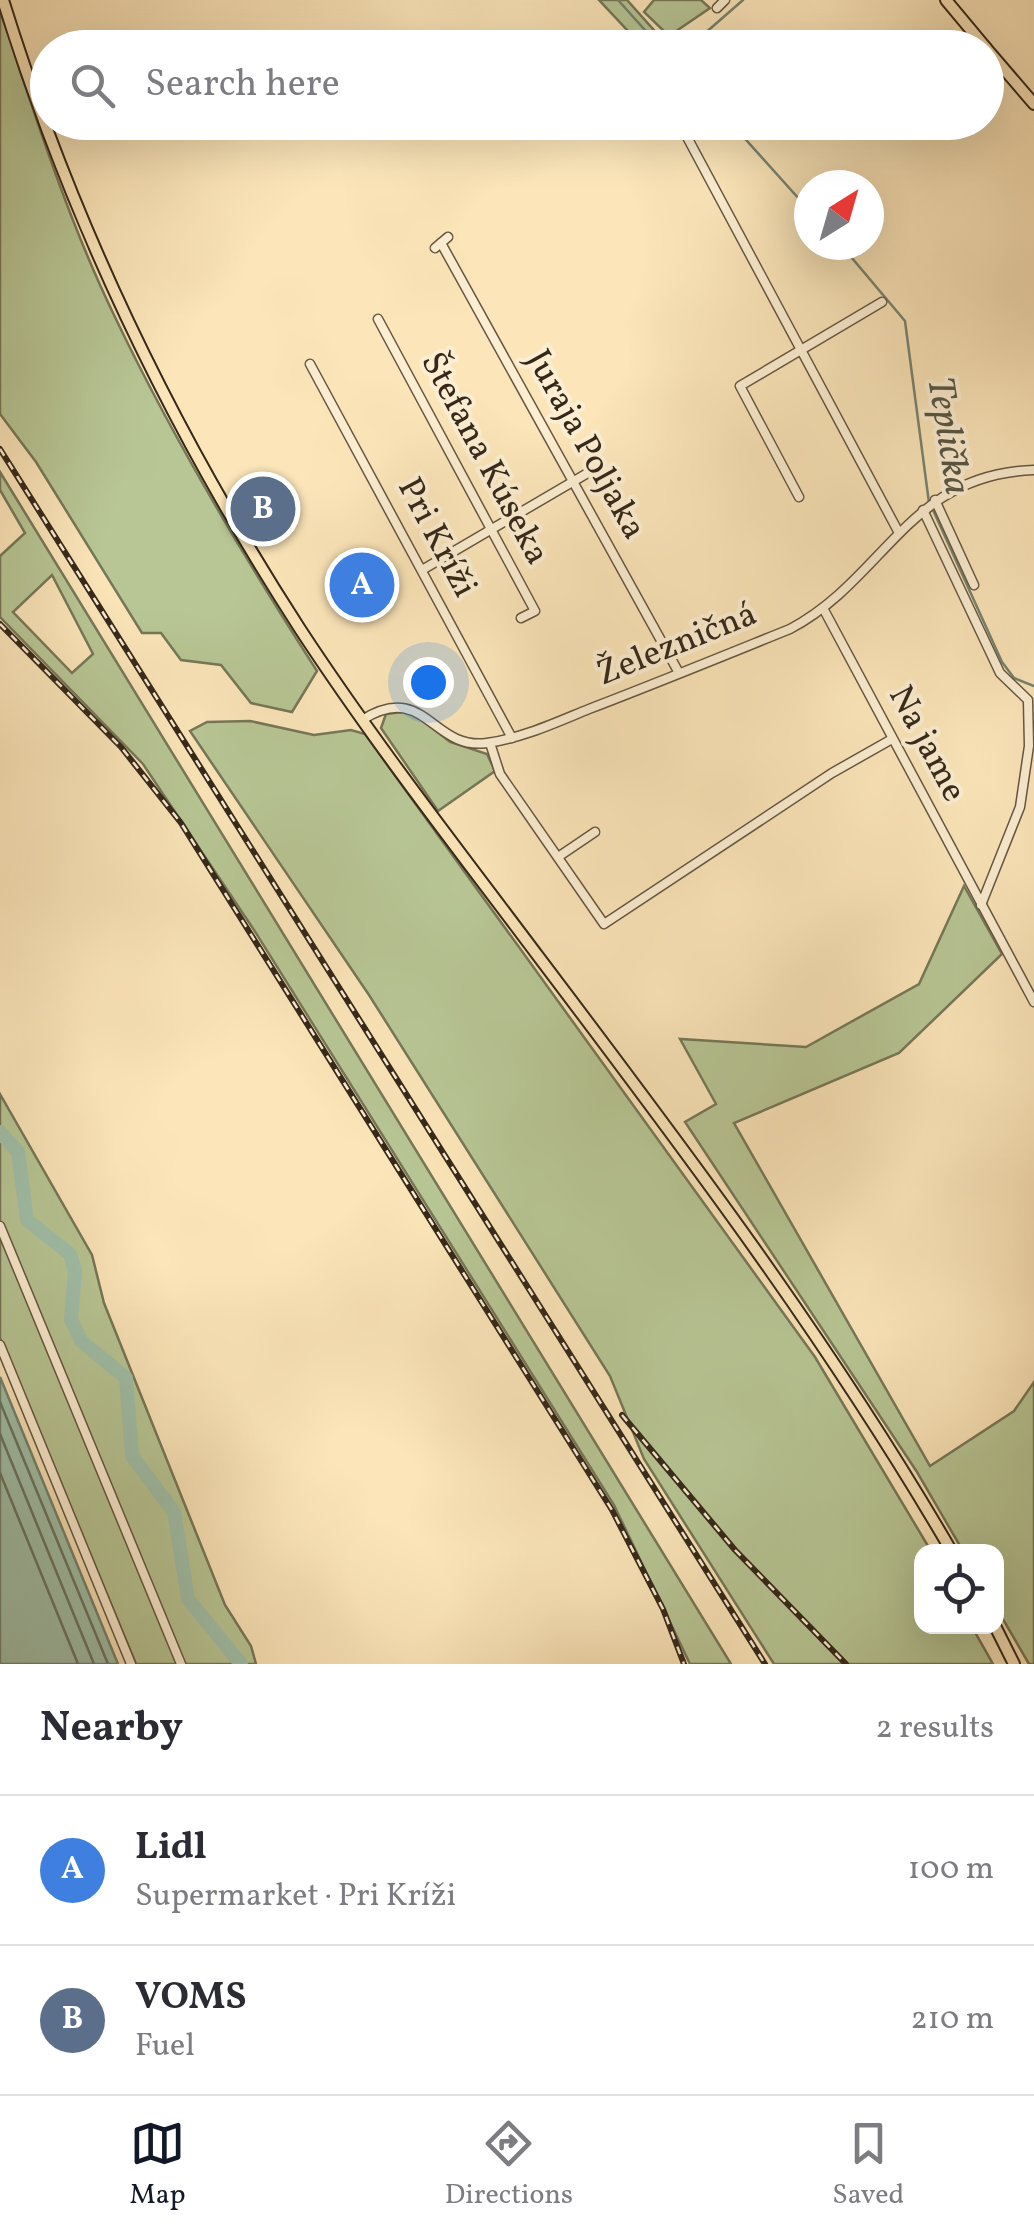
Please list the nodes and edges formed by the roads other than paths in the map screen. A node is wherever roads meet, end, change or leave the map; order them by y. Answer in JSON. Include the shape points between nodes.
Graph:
{"nodes":[{"id":1,"x":3,"y":0,"type":"edge"},
{"id":2,"x":726,"y":0,"type":"edge"},
{"id":3,"x":946,"y":0,"type":"edge"},
{"id":4,"x":717,"y":8,"type":"dead end"},
{"id":5,"x":971,"y":30,"type":"edge"},
{"id":6,"x":1004,"y":69,"type":"edge"},
{"id":7,"x":30,"y":75,"type":"edge"},
{"id":8,"x":1034,"y":104,"type":"edge"},
{"id":9,"x":54,"y":140,"type":"edge"},
{"id":10,"x":689,"y":140,"type":"edge"},
{"id":11,"x":441,"y":243,"type":"dead end"},
{"id":12,"x":882,"y":302,"type":"dead end"},
{"id":13,"x":378,"y":318,"type":"dead end"},
{"id":14,"x":800,"y":350,"type":"junction"},
{"id":15,"x":310,"y":364,"type":"dead end"},
{"id":16,"x":1033,"y":468,"type":"edge"},
{"id":17,"x":586,"y":474,"type":"dead end"},
{"id":18,"x":574,"y":481,"type":"junction"},
{"id":19,"x":799,"y":498,"type":"dead end"},
{"id":20,"x":929,"y":505,"type":"junction"},
{"id":21,"x":492,"y":530,"type":"junction"},
{"id":22,"x":899,"y":533,"type":"junction"},
{"id":23,"x":422,"y":570,"type":"junction"},
{"id":24,"x":974,"y":585,"type":"dead end"},
{"id":25,"x":823,"y":608,"type":"junction"},
{"id":26,"x":521,"y":618,"type":"dead end"},
{"id":27,"x":680,"y":673,"type":"junction"},
{"id":28,"x":362,"y":720,"type":"junction"},
{"id":29,"x":512,"y":738,"type":"junction"},
{"id":30,"x":892,"y":739,"type":"junction"},
{"id":31,"x":490,"y":743,"type":"junction"},
{"id":32,"x":595,"y":832,"type":"dead end"},
{"id":33,"x":558,"y":857,"type":"junction"},
{"id":34,"x":981,"y":905,"type":"junction"},
{"id":35,"x":1034,"y":1002,"type":"edge"},
{"id":36,"x":0,"y":1226,"type":"edge"},
{"id":37,"x":0,"y":1345,"type":"edge"},
{"id":38,"x":947,"y":1544,"type":"edge"},
{"id":39,"x":998,"y":1634,"type":"edge"},
{"id":40,"x":1012,"y":1661,"type":"edge"},
{"id":41,"x":131,"y":1664,"type":"edge"},
{"id":42,"x":182,"y":1664,"type":"edge"}],
"edges":[{"from":1,"to":7,"type":"main road"},
{"from":2,"to":4,"type":"street"},
{"from":3,"to":5,"type":"main road"},
{"from":6,"to":8,"type":"main road"},
{"from":9,"to":28,"type":"main road","via":[[152,374],[259,564]]},
{"from":10,"to":14,"type":"street"},
{"from":11,"to":18,"type":"street","name":"Juraja Poljaka"},
{"from":12,"to":14,"type":"street"},
{"from":13,"to":21,"type":"street","name":"Štefana Kúseka"},
{"from":14,"to":19,"type":"street","via":[[740,386]]},
{"from":14,"to":22,"type":"street"},
{"from":15,"to":23,"type":"street","name":"Pri Kríži"},
{"from":16,"to":20,"type":"street","name":"Železničná","via":[[966,482]]},
{"from":17,"to":18,"type":"street"},
{"from":18,"to":21,"type":"street"},
{"from":18,"to":27,"type":"street","name":"Juraja Poljaka"},
{"from":20,"to":22,"type":"street","name":"Železničná"},
{"from":20,"to":24,"type":"street"},
{"from":20,"to":34,"type":"street","name":"Na jame","via":[[1000,674],[1028,700],[1020,807]]},
{"from":21,"to":23,"type":"street"},
{"from":21,"to":26,"type":"street","name":"Štefana Kúseka","via":[[534,611]]},
{"from":22,"to":25,"type":"street","name":"Železničná"},
{"from":23,"to":29,"type":"street","name":"Pri Kríži"},
{"from":25,"to":27,"type":"street","name":"Železničná","via":[[790,629]]},
{"from":25,"to":30,"type":"street","name":"Na jame"},
{"from":27,"to":29,"type":"street","name":"Železničná"},
{"from":28,"to":31,"type":"street","name":"Železničná","via":[[405,707],[454,737]]},
{"from":28,"to":38,"type":"main road","via":[[760,1255]]},
{"from":29,"to":31,"type":"street","name":"Železničná"},
{"from":30,"to":33,"type":"street","via":[[604,924]]},
{"from":30,"to":34,"type":"street","name":"Na jame"},
{"from":31,"to":33,"type":"street","via":[[500,774]]},
{"from":32,"to":33,"type":"street"},
{"from":34,"to":35,"type":"street","name":"Na jame"},
{"from":36,"to":42,"type":"street"},
{"from":37,"to":41,"type":"street"},
{"from":39,"to":40,"type":"main road"}]}
